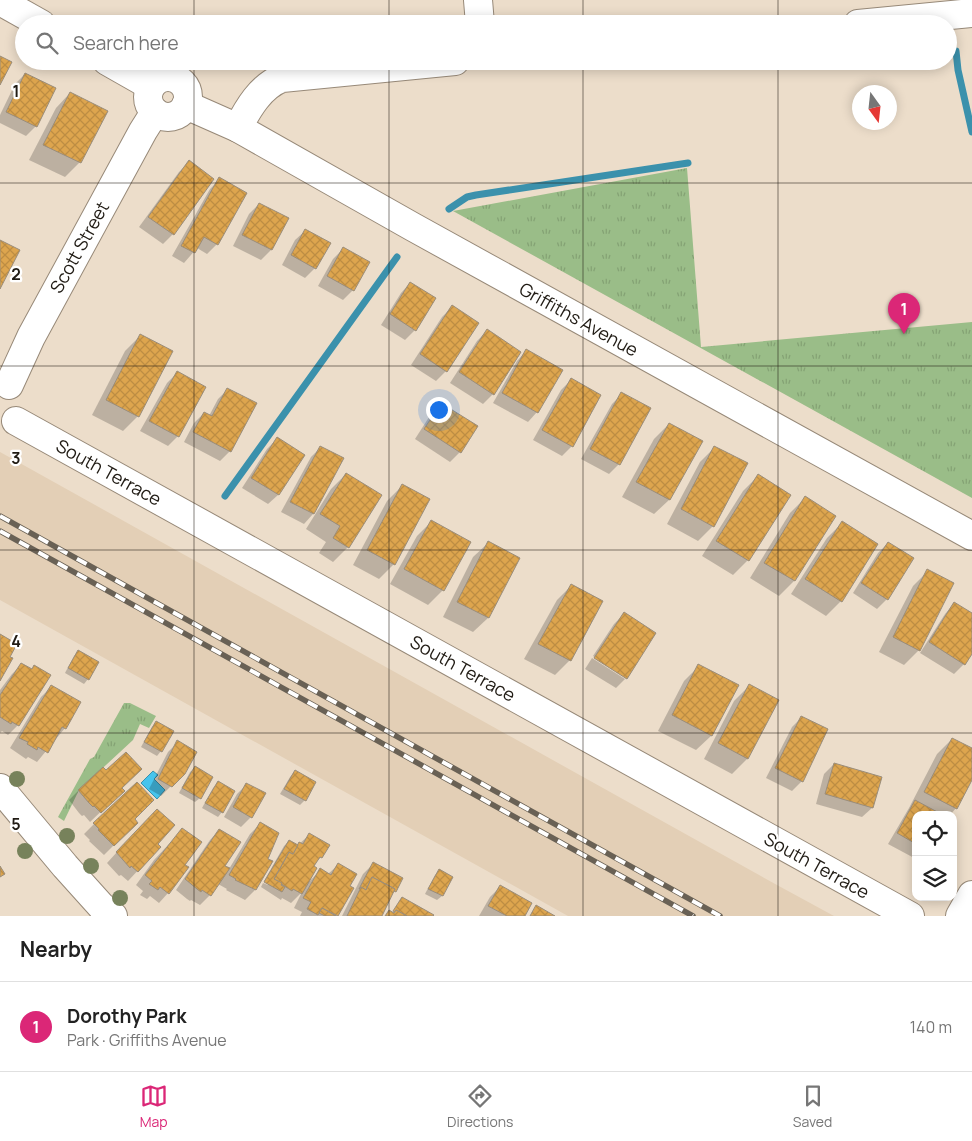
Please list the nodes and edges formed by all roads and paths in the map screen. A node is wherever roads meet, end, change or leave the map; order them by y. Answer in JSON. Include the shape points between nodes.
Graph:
{"nodes":[{"id":1,"x":478,"y":0,"type":"edge"},
{"id":2,"x":0,"y":1,"type":"edge"},
{"id":3,"x":894,"y":10,"type":"edge"},
{"id":4,"x":972,"y":13,"type":"edge"},
{"id":5,"x":25,"y":15,"type":"edge"},
{"id":6,"x":479,"y":15,"type":"edge"},
{"id":7,"x":881,"y":15,"type":"edge"},
{"id":8,"x":118,"y":70,"type":"edge"},
{"id":9,"x":363,"y":70,"type":"edge"},
{"id":10,"x":153,"y":99,"type":"junction"},
{"id":11,"x":238,"y":128,"type":"junction"},
{"id":12,"x":4,"y":384,"type":"edge"},
{"id":13,"x":8,"y":426,"type":"edge"},
{"id":14,"x":972,"y":536,"type":"edge"},
{"id":15,"x":0,"y":788,"type":"edge"},
{"id":16,"x":972,"y":895,"type":"edge"},
{"id":17,"x":113,"y":916,"type":"edge"},
{"id":18,"x":910,"y":916,"type":"edge"},
{"id":19,"x":960,"y":916,"type":"edge"}],
"edges":[{"from":1,"to":6,"type":"street"},
{"from":2,"to":5,"type":"street"},
{"from":3,"to":4,"type":"street"},
{"from":3,"to":7,"type":"street"},
{"from":8,"to":10,"type":"street"},
{"from":9,"to":11,"type":"street","via":[[282,78],[267,86],[246,112]]},
{"from":10,"to":11,"type":"street","name":"Griffiths Avenue","via":[[165,116],[175,115],[186,105]]},
{"from":10,"to":12,"type":"street","name":"Scott Street","via":[[143,131]]},
{"from":11,"to":14,"type":"street","name":"Griffiths Avenue"},
{"from":12,"to":13,"type":"street","via":[[15,391],[21,406],[20,414]]},
{"from":13,"to":18,"type":"street","name":"South Terrace"},
{"from":15,"to":17,"type":"street","via":[[65,866]]},
{"from":16,"to":19,"type":"street"}]}
